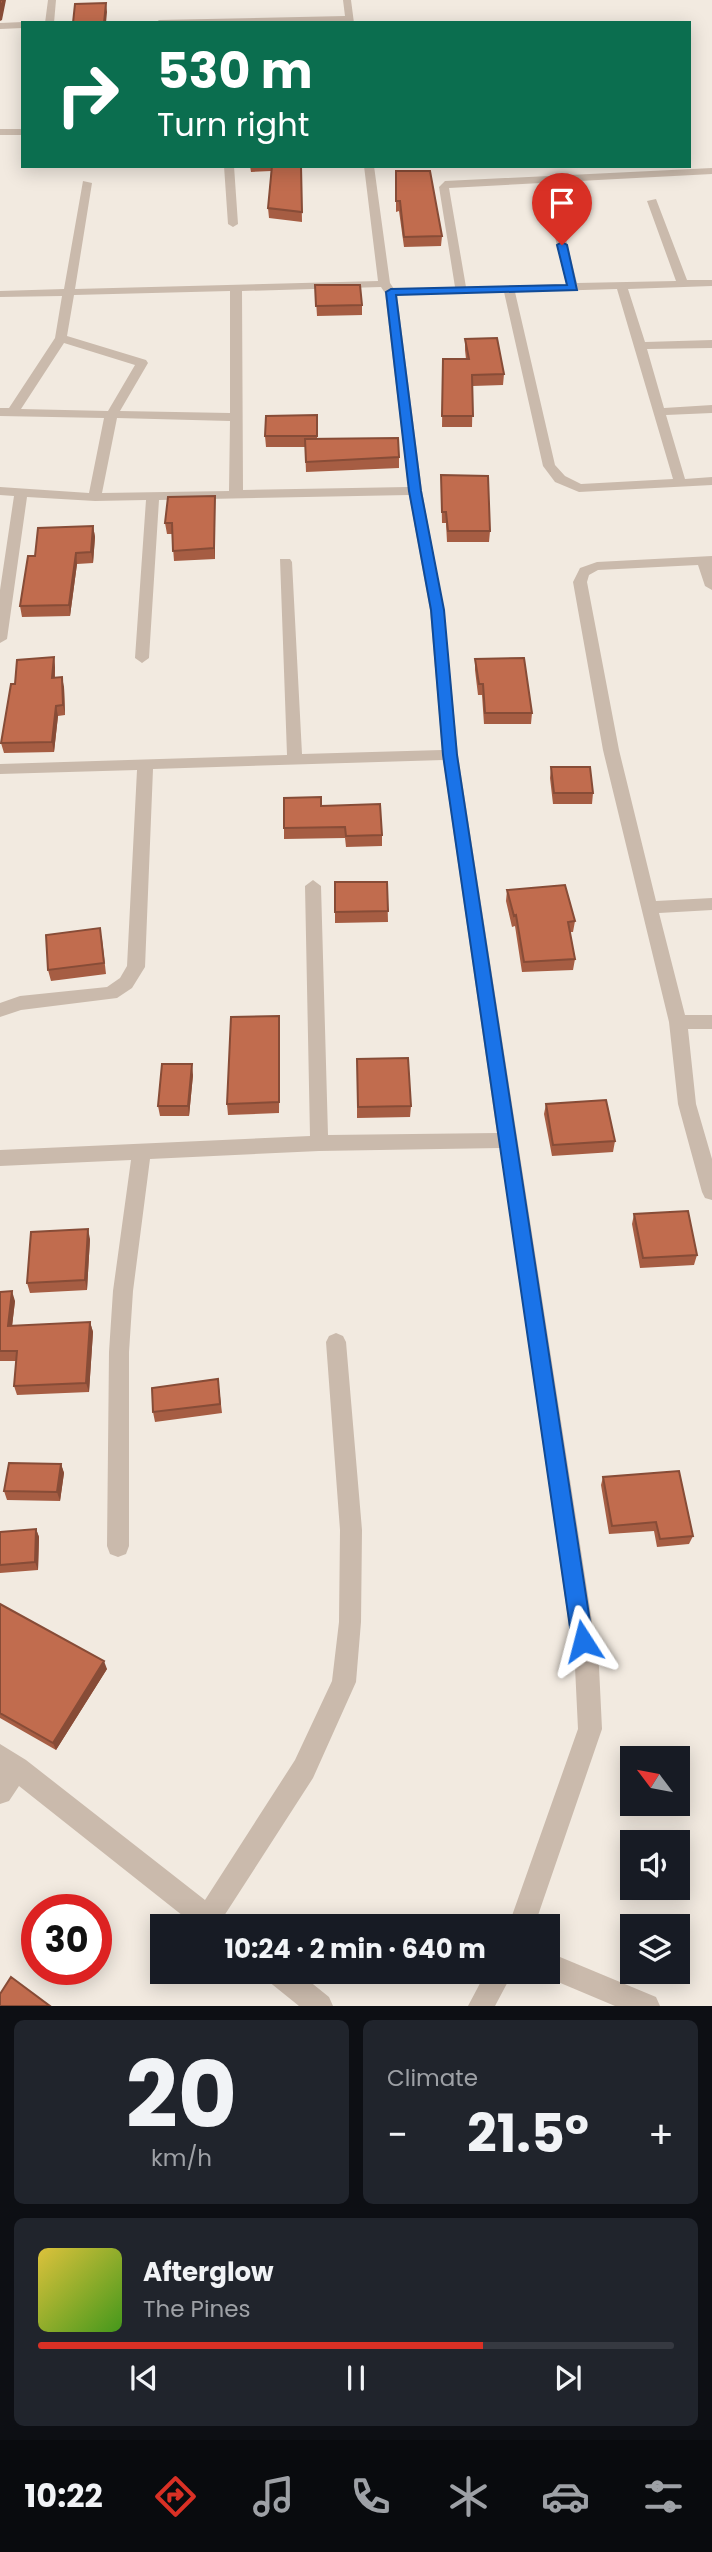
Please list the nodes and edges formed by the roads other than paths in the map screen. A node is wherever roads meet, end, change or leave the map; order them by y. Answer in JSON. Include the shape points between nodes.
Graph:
{"nodes":[{"id":1,"x":52,"y":0,"type":"edge"},
{"id":2,"x":347,"y":0,"type":"edge"},
{"id":3,"x":49,"y":21,"type":"edge"},
{"id":4,"x":350,"y":21,"type":"edge"},
{"id":5,"x":21,"y":25,"type":"edge"},
{"id":6,"x":0,"y":26,"type":"edge"},
{"id":7,"x":0,"y":132,"type":"edge"},
{"id":8,"x":21,"y":132,"type":"edge"},
{"id":9,"x":229,"y":168,"type":"edge"},
{"id":10,"x":369,"y":168,"type":"edge"},
{"id":11,"x":712,"y":171,"type":"edge"},
{"id":12,"x":87,"y":183,"type":"dead end"},
{"id":13,"x":652,"y":201,"type":"dead end"},
{"id":14,"x":552,"y":203,"type":"dead end"},
{"id":15,"x":233,"y":224,"type":"dead end"},
{"id":16,"x":712,"y":283,"type":"edge"},
{"id":17,"x":683,"y":284,"type":"junction"},
{"id":18,"x":622,"y":286,"type":"junction"},
{"id":19,"x":236,"y":288,"type":"junction"},
{"id":20,"x":387,"y":288,"type":"junction"},
{"id":21,"x":573,"y":288,"type":"junction"},
{"id":22,"x":509,"y":290,"type":"junction"},
{"id":23,"x":461,"y":291,"type":"junction"},
{"id":24,"x":69,"y":292,"type":"junction"},
{"id":25,"x":0,"y":294,"type":"edge"},
{"id":26,"x":61,"y":338,"type":"junction"},
{"id":27,"x":712,"y":344,"type":"edge"},
{"id":28,"x":640,"y":346,"type":"junction"},
{"id":29,"x":712,"y":409,"type":"edge"},
{"id":30,"x":7,"y":412,"type":"edge"},
{"id":31,"x":660,"y":412,"type":"junction"},
{"id":32,"x":111,"y":416,"type":"junction"},
{"id":33,"x":235,"y":417,"type":"junction"},
{"id":34,"x":712,"y":481,"type":"edge"},
{"id":35,"x":680,"y":482,"type":"junction"},
{"id":36,"x":0,"y":491,"type":"edge"},
{"id":37,"x":415,"y":491,"type":"junction"},
{"id":38,"x":21,"y":492,"type":"junction"},
{"id":39,"x":236,"y":495,"type":"junction"},
{"id":40,"x":153,"y":496,"type":"junction"},
{"id":41,"x":95,"y":497,"type":"junction"},
{"id":42,"x":708,"y":560,"type":"edge"},
{"id":43,"x":285,"y":562,"type":"dead end"},
{"id":44,"x":712,"y":586,"type":"edge"},
{"id":45,"x":0,"y":639,"type":"edge"},
{"id":46,"x":142,"y":658,"type":"dead end"},
{"id":47,"x":450,"y":755,"type":"junction"},
{"id":48,"x":295,"y":760,"type":"junction"},
{"id":49,"x":145,"y":765,"type":"junction"},
{"id":50,"x":0,"y":769,"type":"edge"},
{"id":51,"x":313,"y":886,"type":"dead end"},
{"id":52,"x":712,"y":904,"type":"edge"},
{"id":53,"x":649,"y":907,"type":"junction"},
{"id":54,"x":0,"y":1010,"type":"edge"},
{"id":55,"x":678,"y":1022,"type":"junction"},
{"id":56,"x":712,"y":1022,"type":"edge"},
{"id":57,"x":508,"y":1140,"type":"junction"},
{"id":58,"x":319,"y":1143,"type":"junction"},
{"id":59,"x":141,"y":1152,"type":"junction"},
{"id":60,"x":0,"y":1158,"type":"edge"},
{"id":61,"x":712,"y":1188,"type":"edge"},
{"id":62,"x":336,"y":1342,"type":"dead end"},
{"id":63,"x":118,"y":1546,"type":"dead end"},
{"id":64,"x":8,"y":1762,"type":"edge"},
{"id":65,"x":0,"y":1792,"type":"edge"},
{"id":66,"x":202,"y":1914,"type":"edge"},
{"id":67,"x":218,"y":1914,"type":"edge"},
{"id":68,"x":526,"y":1914,"type":"edge"},
{"id":69,"x":560,"y":1970,"type":"edge"},
{"id":70,"x":292,"y":1984,"type":"edge"},
{"id":71,"x":493,"y":1984,"type":"edge"},
{"id":72,"x":320,"y":2006,"type":"edge"},
{"id":73,"x":481,"y":2006,"type":"edge"},
{"id":74,"x":647,"y":2006,"type":"edge"}],
"edges":[{"from":1,"to":3,"type":"street"},
{"from":2,"to":4,"type":"street"},
{"from":5,"to":6,"type":"street"},
{"from":7,"to":8,"type":"street"},
{"from":9,"to":15,"type":"street"},
{"from":10,"to":20,"type":"street"},
{"from":11,"to":23,"type":"street","via":[[449,183],[444,187]]},
{"from":12,"to":24,"type":"street"},
{"from":13,"to":17,"type":"street"},
{"from":14,"to":21,"type":"street"},
{"from":16,"to":17,"type":"street"},
{"from":17,"to":18,"type":"street"},
{"from":18,"to":21,"type":"street"},
{"from":18,"to":28,"type":"street"},
{"from":19,"to":20,"type":"street"},
{"from":19,"to":24,"type":"street"},
{"from":19,"to":33,"type":"street"},
{"from":20,"to":23,"type":"street"},
{"from":20,"to":37,"type":"street"},
{"from":21,"to":22,"type":"street"},
{"from":22,"to":23,"type":"street"},
{"from":22,"to":35,"type":"street","via":[[549,466],[560,480],[579,488]]},
{"from":24,"to":25,"type":"street"},
{"from":24,"to":26,"type":"street"},
{"from":26,"to":30,"type":"street"},
{"from":26,"to":32,"type":"street","via":[[142,363]]},
{"from":27,"to":28,"type":"street"},
{"from":28,"to":31,"type":"street"},
{"from":29,"to":31,"type":"street"},
{"from":30,"to":32,"type":"street"},
{"from":31,"to":35,"type":"street"},
{"from":32,"to":33,"type":"street"},
{"from":32,"to":41,"type":"street"},
{"from":33,"to":39,"type":"street"},
{"from":34,"to":35,"type":"street"},
{"from":36,"to":38,"type":"street"},
{"from":37,"to":39,"type":"street"},
{"from":37,"to":47,"type":"street","via":[[437,610]]},
{"from":38,"to":41,"type":"street"},
{"from":38,"to":45,"type":"street"},
{"from":39,"to":40,"type":"street"},
{"from":40,"to":41,"type":"street"},
{"from":40,"to":46,"type":"street"},
{"from":42,"to":44,"type":"street"},
{"from":42,"to":53,"type":"street","via":[[597,566],[581,574],[592,657]]},
{"from":43,"to":48,"type":"street"},
{"from":47,"to":48,"type":"street"},
{"from":47,"to":57,"type":"street"},
{"from":48,"to":49,"type":"street"},
{"from":49,"to":50,"type":"street"},
{"from":49,"to":54,"type":"street","via":[[136,967],[126,983],[111,993],[20,1003]]},
{"from":51,"to":58,"type":"street"},
{"from":52,"to":53,"type":"street"},
{"from":53,"to":55,"type":"street"},
{"from":55,"to":56,"type":"street"},
{"from":55,"to":61,"type":"street","via":[[687,1104]]},
{"from":57,"to":58,"type":"street"},
{"from":57,"to":68,"type":"street","via":[[587,1667],[590,1729]]},
{"from":58,"to":59,"type":"street"},
{"from":59,"to":60,"type":"street"},
{"from":59,"to":63,"type":"street","via":[[119,1352]]},
{"from":62,"to":67,"type":"street","via":[[351,1530],[344,1682],[304,1769]]},
{"from":64,"to":65,"type":"street"},
{"from":64,"to":66,"type":"street"},
{"from":69,"to":74,"type":"street"},
{"from":70,"to":72,"type":"street"},
{"from":71,"to":73,"type":"street"}]}
